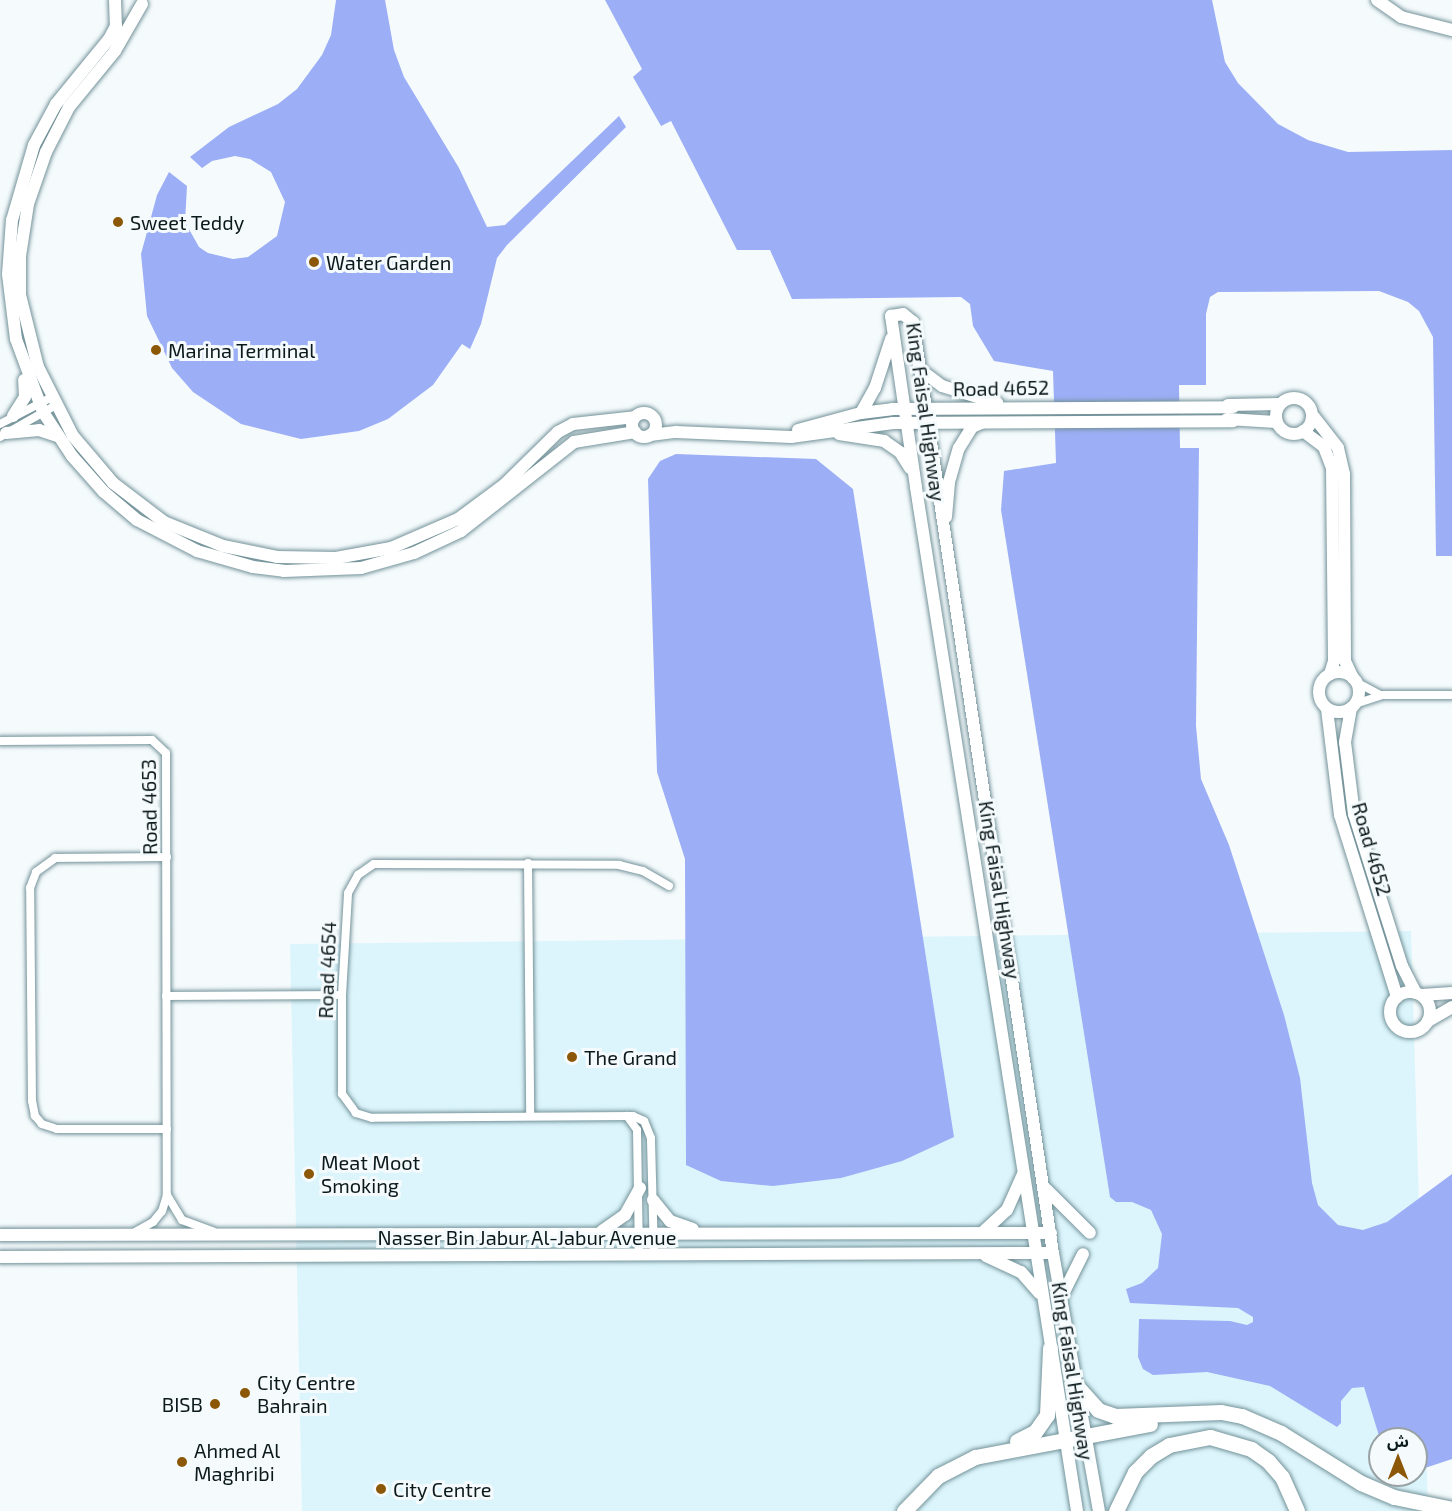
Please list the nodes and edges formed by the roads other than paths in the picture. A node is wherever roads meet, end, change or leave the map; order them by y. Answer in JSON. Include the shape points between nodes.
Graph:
{"nodes":[{"id":1,"x":1377,"y":0,"type":"edge"},
{"id":2,"x":115,"y":1,"type":"edge"},
{"id":3,"x":143,"y":2,"type":"edge"},
{"id":4,"x":1452,"y":30,"type":"edge"},
{"id":5,"x":893,"y":326,"type":"junction"},
{"id":6,"x":21,"y":358,"type":"junction"},
{"id":7,"x":918,"y":368,"type":"junction"},
{"id":8,"x":54,"y":401,"type":"junction"},
{"id":9,"x":1280,"y":404,"type":"junction"},
{"id":10,"x":1006,"y":406,"type":"junction"},
{"id":11,"x":41,"y":408,"type":"junction"},
{"id":12,"x":924,"y":409,"type":"junction"},
{"id":13,"x":905,"y":410,"type":"junction"},
{"id":14,"x":861,"y":413,"type":"junction"},
{"id":15,"x":13,"y":416,"type":"junction"},
{"id":16,"x":635,"y":417,"type":"junction"},
{"id":17,"x":1314,"y":417,"type":"junction"},
{"id":18,"x":982,"y":422,"type":"junction"},
{"id":19,"x":1276,"y":422,"type":"junction"},
{"id":20,"x":907,"y":424,"type":"junction"},
{"id":21,"x":927,"y":424,"type":"junction"},
{"id":22,"x":653,"y":429,"type":"junction"},
{"id":23,"x":2,"y":431,"type":"edge"},
{"id":24,"x":1303,"y":431,"type":"junction"},
{"id":25,"x":635,"y":432,"type":"junction"},
{"id":26,"x":819,"y":434,"type":"junction"},
{"id":27,"x":58,"y":436,"type":"junction"},
{"id":28,"x":770,"y":436,"type":"junction"},
{"id":29,"x":916,"y":487,"type":"junction"},
{"id":30,"x":944,"y":535,"type":"junction"},
{"id":31,"x":1330,"y":674,"type":"junction"},
{"id":32,"x":1354,"y":680,"type":"junction"},
{"id":33,"x":1383,"y":695,"type":"junction"},
{"id":34,"x":1452,"y":695,"type":"edge"},
{"id":35,"x":1353,"y":706,"type":"junction"},
{"id":36,"x":1328,"y":709,"type":"junction"},
{"id":37,"x":0,"y":741,"type":"edge"},
{"id":38,"x":167,"y":857,"type":"junction"},
{"id":39,"x":528,"y":863,"type":"junction"},
{"id":40,"x":669,"y":886,"type":"dead end"},
{"id":41,"x":1452,"y":993,"type":"edge"},
{"id":42,"x":1419,"y":994,"type":"junction"},
{"id":43,"x":342,"y":995,"type":"junction"},
{"id":44,"x":166,"y":996,"type":"junction"},
{"id":45,"x":1397,"y":997,"type":"junction"},
{"id":46,"x":1452,"y":1007,"type":"edge"},
{"id":47,"x":1428,"y":1021,"type":"junction"},
{"id":48,"x":530,"y":1116,"type":"junction"},
{"id":49,"x":626,"y":1116,"type":"junction"},
{"id":50,"x":167,"y":1129,"type":"junction"},
{"id":51,"x":1024,"y":1164,"type":"junction"},
{"id":52,"x":640,"y":1188,"type":"junction"},
{"id":53,"x":1046,"y":1189,"type":"junction"},
{"id":54,"x":167,"y":1195,"type":"junction"},
{"id":55,"x":653,"y":1200,"type":"junction"},
{"id":56,"x":599,"y":1232,"type":"junction"},
{"id":57,"x":639,"y":1232,"type":"junction"},
{"id":58,"x":653,"y":1232,"type":"junction"},
{"id":59,"x":706,"y":1232,"type":"junction"},
{"id":60,"x":133,"y":1233,"type":"junction"},
{"id":61,"x":224,"y":1233,"type":"junction"},
{"id":62,"x":982,"y":1233,"type":"junction"},
{"id":63,"x":1032,"y":1233,"type":"junction"},
{"id":64,"x":1051,"y":1233,"type":"junction"},
{"id":65,"x":1090,"y":1233,"type":"dead end"},
{"id":66,"x":4,"y":1235,"type":"edge"},
{"id":67,"x":977,"y":1252,"type":"junction"},
{"id":68,"x":1035,"y":1253,"type":"junction"},
{"id":69,"x":1053,"y":1253,"type":"junction"},
{"id":70,"x":1083,"y":1254,"type":"dead end"},
{"id":71,"x":639,"y":1255,"type":"junction"},
{"id":72,"x":654,"y":1255,"type":"junction"},
{"id":73,"x":0,"y":1257,"type":"edge"},
{"id":74,"x":1041,"y":1296,"type":"junction"},
{"id":75,"x":1060,"y":1299,"type":"junction"},
{"id":76,"x":1050,"y":1348,"type":"junction"},
{"id":77,"x":1074,"y":1383,"type":"junction"},
{"id":78,"x":1197,"y":1414,"type":"junction"},
{"id":79,"x":1084,"y":1438,"type":"junction"},
{"id":80,"x":1065,"y":1440,"type":"junction"},
{"id":81,"x":988,"y":1452,"type":"junction"},
{"id":82,"x":1452,"y":1509,"type":"edge"},
{"id":83,"x":904,"y":1511,"type":"edge"},
{"id":84,"x":1077,"y":1511,"type":"edge"},
{"id":85,"x":1099,"y":1511,"type":"edge"},
{"id":86,"x":1116,"y":1511,"type":"edge"},
{"id":87,"x":1297,"y":1511,"type":"edge"}],
"edges":[{"from":1,"to":4,"type":"street","via":[[1401,17]]},
{"from":2,"to":3,"type":"street","via":[[128,8]]},
{"from":2,"to":6,"type":"street","via":[[116,26],[45,123],[16,200],[8,274],[11,321]]},
{"from":3,"to":8,"type":"street","via":[[115,51],[69,107],[46,152],[28,204],[20,256],[20,295],[33,352]]},
{"from":5,"to":7,"type":"street","name":"King Faisal Highway","via":[[891,316],[903,314],[911,318]]},
{"from":5,"to":13,"type":"street","name":"King Faisal Highway"},
{"from":5,"to":14,"type":"street","via":[[882,370]]},
{"from":6,"to":11,"type":"street"},
{"from":6,"to":15,"type":"street","via":[[26,397]]},
{"from":7,"to":10,"type":"street","via":[[942,386]]},
{"from":7,"to":12,"type":"street","name":"King Faisal Highway"},
{"from":8,"to":11,"type":"street"},
{"from":8,"to":16,"type":"street","via":[[73,436],[112,483],[164,522],[196,537],[251,554],[316,560],[372,553],[431,533],[481,504],[558,432],[573,424]]},
{"from":9,"to":10,"type":"street","name":"Road 4652"},
{"from":9,"to":17,"type":"street","via":[[1298,402]]},
{"from":9,"to":19,"type":"street","via":[[1275,410]]},
{"from":10,"to":12,"type":"street","name":"Road 4652"},
{"from":11,"to":15,"type":"street"},
{"from":11,"to":23,"type":"street"},
{"from":11,"to":27,"type":"street"},
{"from":12,"to":13,"type":"street","name":"Road 4652"},
{"from":12,"to":21,"type":"street","name":"King Faisal Highway"},
{"from":13,"to":14,"type":"street","name":"Road 4652"},
{"from":13,"to":20,"type":"street","name":"King Faisal Highway"},
{"from":14,"to":28,"type":"street","name":"Road 4652"},
{"from":15,"to":23,"type":"street"},
{"from":16,"to":22,"type":"street","via":[[647,414]]},
{"from":16,"to":25,"type":"street"},
{"from":17,"to":24,"type":"street","via":[[1312,427]]},
{"from":17,"to":32,"type":"street","via":[[1338,448],[1344,474],[1345,661]]},
{"from":18,"to":19,"type":"street","name":"Road 4652"},
{"from":18,"to":21,"type":"street","name":"Road 4652"},
{"from":18,"to":30,"type":"street","via":[[966,435],[955,461]]},
{"from":19,"to":24,"type":"street","via":[[1289,430]]},
{"from":20,"to":21,"type":"street","name":"Road 4652"},
{"from":20,"to":26,"type":"street","name":"Road 4652","via":[[868,424]]},
{"from":20,"to":29,"type":"street","name":"King Faisal Highway"},
{"from":21,"to":30,"type":"street","name":"King Faisal Highway"},
{"from":22,"to":25,"type":"street"},
{"from":22,"to":28,"type":"street","name":"Road 4652"},
{"from":23,"to":27,"type":"street","via":[[39,430]]},
{"from":24,"to":31,"type":"street","via":[[1324,447],[1332,468],[1334,661]]},
{"from":25,"to":27,"type":"street","via":[[574,442],[486,515],[438,544],[361,567],[311,572],[284,572],[222,560],[154,531],[104,492]]},
{"from":26,"to":28,"type":"street","name":"Road 4652"},
{"from":26,"to":29,"type":"street","via":[[884,441],[908,462]]},
{"from":29,"to":51,"type":"street","name":"King Faisal Highway"},
{"from":30,"to":53,"type":"street","name":"King Faisal Highway"},
{"from":31,"to":32,"type":"street","via":[[1338,672]]},
{"from":31,"to":36,"type":"street","via":[[1319,686],[1322,703]]},
{"from":32,"to":33,"type":"street"},
{"from":32,"to":35,"type":"street","via":[[1359,692]]},
{"from":33,"to":34,"type":"street"},
{"from":33,"to":35,"type":"street"},
{"from":35,"to":36,"type":"street","via":[[1335,712]]},
{"from":35,"to":42,"type":"street","name":"Road 4652","via":[[1345,742],[1354,814],[1402,966]]},
{"from":36,"to":45,"type":"street","name":"Road 4652","via":[[1340,815]]},
{"from":37,"to":38,"type":"street","name":"Road 4653","via":[[160,743],[166,757]]},
{"from":38,"to":44,"type":"street","name":"Road 4653"},
{"from":38,"to":50,"type":"street","via":[[55,858],[36,872],[30,888],[35,1116],[57,1129]]},
{"from":39,"to":40,"type":"street","name":"Road 4654","via":[[627,866]]},
{"from":39,"to":43,"type":"street","name":"Road 4654","via":[[380,863],[363,871],[350,886],[346,900]]},
{"from":39,"to":48,"type":"street"},
{"from":41,"to":42,"type":"street"},
{"from":42,"to":45,"type":"street"},
{"from":42,"to":47,"type":"street","via":[[1430,1006]]},
{"from":43,"to":44,"type":"street"},
{"from":43,"to":48,"type":"street","name":"Road 4654","via":[[342,1094],[356,1113],[372,1118]]},
{"from":44,"to":50,"type":"street","name":"Road 4653"},
{"from":45,"to":47,"type":"street","via":[[1390,1010],[1396,1026],[1417,1031]]},
{"from":46,"to":47,"type":"street"},
{"from":48,"to":49,"type":"street","name":"Road 4654"},
{"from":49,"to":52,"type":"street","via":[[637,1130]]},
{"from":49,"to":55,"type":"street","via":[[644,1121],[650,1132]]},
{"from":50,"to":54,"type":"street","name":"Road 4653"},
{"from":51,"to":62,"type":"street","via":[[1012,1203]]},
{"from":51,"to":63,"type":"street","name":"King Faisal Highway"},
{"from":52,"to":56,"type":"street","via":[[625,1215]]},
{"from":52,"to":57,"type":"street"},
{"from":53,"to":64,"type":"street","name":"King Faisal Highway"},
{"from":53,"to":65,"type":"street"},
{"from":54,"to":60,"type":"street","name":"Road 4653","via":[[153,1222]]},
{"from":54,"to":61,"type":"street","via":[[174,1212],[190,1226]]},
{"from":55,"to":58,"type":"street"},
{"from":55,"to":59,"type":"street","via":[[670,1221]]},
{"from":56,"to":57,"type":"street","name":"Nasser Bin Jabur Al-Jabur Avenue"},
{"from":56,"to":61,"type":"street","name":"Nasser Bin Jabur Al-Jabur Avenue"},
{"from":57,"to":58,"type":"street","name":"Nasser Bin Jabur Al-Jabur Avenue"},
{"from":57,"to":71,"type":"street"},
{"from":58,"to":59,"type":"street","name":"Nasser Bin Jabur Al-Jabur Avenue"},
{"from":58,"to":72,"type":"street"},
{"from":59,"to":62,"type":"street","name":"Nasser Bin Jabur Al-Jabur Avenue"},
{"from":60,"to":61,"type":"street","name":"Nasser Bin Jabur Al-Jabur Avenue"},
{"from":60,"to":66,"type":"street","name":"Nasser Bin Jabur Al-Jabur Avenue"},
{"from":62,"to":63,"type":"street","name":"Nasser Bin Jabur Al-Jabur Avenue"},
{"from":63,"to":64,"type":"street","name":"Nasser Bin Jabur Al-Jabur Avenue"},
{"from":63,"to":68,"type":"street","name":"King Faisal Highway"},
{"from":64,"to":69,"type":"street","name":"King Faisal Highway"},
{"from":67,"to":68,"type":"street","name":"Nasser Bin Jabur Al-Jabur Avenue"},
{"from":67,"to":72,"type":"street","name":"Nasser Bin Jabur Al-Jabur Avenue"},
{"from":67,"to":74,"type":"street","via":[[1021,1272]]},
{"from":68,"to":69,"type":"street","name":"Nasser Bin Jabur Al-Jabur Avenue"},
{"from":68,"to":74,"type":"street","name":"King Faisal Highway"},
{"from":69,"to":75,"type":"street","name":"King Faisal Highway"},
{"from":70,"to":75,"type":"street"},
{"from":71,"to":72,"type":"street","name":"Nasser Bin Jabur Al-Jabur Avenue"},
{"from":71,"to":73,"type":"street","name":"Nasser Bin Jabur Al-Jabur Avenue"},
{"from":74,"to":76,"type":"street","name":"King Faisal Highway"},
{"from":75,"to":77,"type":"street","name":"King Faisal Highway"},
{"from":76,"to":80,"type":"street","name":"King Faisal Highway"},
{"from":76,"to":81,"type":"highway","via":[[1049,1408],[1044,1421],[1030,1436]]},
{"from":77,"to":78,"type":"highway","via":[[1098,1410],[1115,1416]]},
{"from":77,"to":79,"type":"street","name":"King Faisal Highway"},
{"from":78,"to":79,"type":"highway"},
{"from":78,"to":82,"type":"highway","via":[[1221,1412],[1242,1416],[1281,1433],[1325,1463],[1394,1497]]},
{"from":79,"to":80,"type":"highway"},
{"from":79,"to":85,"type":"street","name":"King Faisal Highway"},
{"from":80,"to":81,"type":"highway"},
{"from":80,"to":84,"type":"street","name":"King Faisal Highway"},
{"from":81,"to":83,"type":"highway","via":[[938,1476]]},
{"from":86,"to":87,"type":"highway","via":[[1135,1472],[1151,1456],[1169,1445],[1210,1437],[1241,1445],[1268,1461],[1282,1477]]}]}
